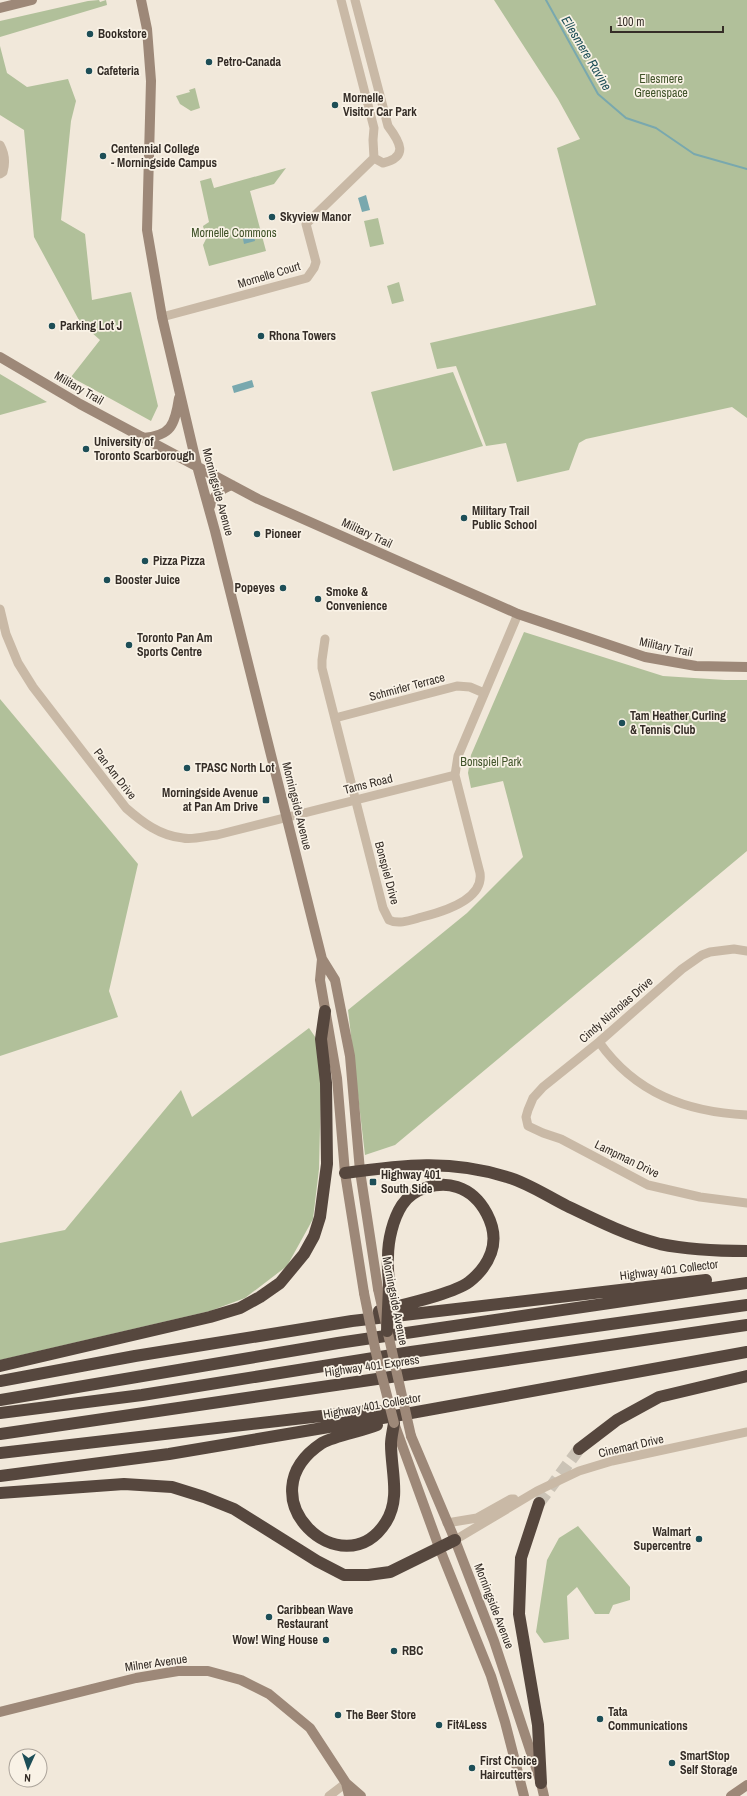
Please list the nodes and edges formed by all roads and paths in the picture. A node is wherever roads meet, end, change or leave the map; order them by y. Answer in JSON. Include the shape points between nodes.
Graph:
{"nodes":[{"id":1,"x":32,"y":0,"type":"edge"},
{"id":2,"x":141,"y":0,"type":"edge"},
{"id":3,"x":341,"y":0,"type":"edge"},
{"id":4,"x":355,"y":0,"type":"edge"},
{"id":5,"x":0,"y":8,"type":"edge"},
{"id":6,"x":0,"y":145,"type":"edge"},
{"id":7,"x":374,"y":158,"type":"junction"},
{"id":8,"x":0,"y":174,"type":"edge"},
{"id":9,"x":162,"y":317,"type":"junction"},
{"id":10,"x":0,"y":357,"type":"edge"},
{"id":11,"x":180,"y":394,"type":"junction"},
{"id":12,"x":143,"y":438,"type":"junction"},
{"id":13,"x":197,"y":466,"type":"junction"},
{"id":14,"x":232,"y":485,"type":"junction"},
{"id":15,"x":209,"y":509,"type":"junction"},
{"id":16,"x":0,"y":609,"type":"edge"},
{"id":17,"x":518,"y":614,"type":"junction"},
{"id":18,"x":325,"y":639,"type":"dead end"},
{"id":19,"x":747,"y":667,"type":"edge"},
{"id":20,"x":484,"y":693,"type":"junction"},
{"id":21,"x":335,"y":718,"type":"junction"},
{"id":22,"x":455,"y":775,"type":"junction"},
{"id":23,"x":356,"y":799,"type":"junction"},
{"id":24,"x":286,"y":817,"type":"junction"},
{"id":25,"x":747,"y":951,"type":"edge"},
{"id":26,"x":322,"y":959,"type":"junction"},
{"id":27,"x":325,"y":1011,"type":"junction"},
{"id":28,"x":599,"y":1042,"type":"junction"},
{"id":29,"x":747,"y":1115,"type":"edge"},
{"id":30,"x":526,"y":1123,"type":"joint"},
{"id":31,"x":360,"y":1171,"type":"junction"},
{"id":32,"x":345,"y":1173,"type":"junction"},
{"id":33,"x":747,"y":1203,"type":"edge"},
{"id":34,"x":747,"y":1251,"type":"edge"},
{"id":35,"x":747,"y":1276,"type":"edge"},
{"id":36,"x":747,"y":1283,"type":"edge"},
{"id":37,"x":384,"y":1288,"type":"junction"},
{"id":38,"x":747,"y":1305,"type":"edge"},
{"id":39,"x":352,"y":1321,"type":"junction"},
{"id":40,"x":747,"y":1325,"type":"edge"},
{"id":41,"x":387,"y":1331,"type":"joint"},
{"id":42,"x":747,"y":1352,"type":"edge"},
{"id":43,"x":0,"y":1366,"type":"edge"},
{"id":44,"x":747,"y":1376,"type":"edge"},
{"id":45,"x":0,"y":1381,"type":"edge"},
{"id":46,"x":0,"y":1400,"type":"edge"},
{"id":47,"x":0,"y":1413,"type":"edge"},
{"id":48,"x":397,"y":1419,"type":"junction"},
{"id":49,"x":747,"y":1432,"type":"edge"},
{"id":50,"x":0,"y":1434,"type":"edge"},
{"id":51,"x":395,"y":1440,"type":"junction"},
{"id":52,"x":579,"y":1450,"type":"tunnel mouth"},
{"id":53,"x":0,"y":1453,"type":"edge"},
{"id":54,"x":0,"y":1476,"type":"edge"},
{"id":55,"x":0,"y":1493,"type":"edge"},
{"id":56,"x":525,"y":1498,"type":"junction"},
{"id":57,"x":540,"y":1503,"type":"tunnel mouth"},
{"id":58,"x":447,"y":1523,"type":"junction"},
{"id":59,"x":455,"y":1540,"type":"junction"},
{"id":60,"x":439,"y":1547,"type":"junction"},
{"id":61,"x":0,"y":1712,"type":"edge"},
{"id":62,"x":346,"y":1783,"type":"junction"},
{"id":63,"x":541,"y":1783,"type":"junction"},
{"id":64,"x":747,"y":1785,"type":"edge"},
{"id":65,"x":329,"y":1796,"type":"edge"},
{"id":66,"x":349,"y":1796,"type":"edge"},
{"id":67,"x":361,"y":1796,"type":"edge"},
{"id":68,"x":524,"y":1796,"type":"edge"},
{"id":69,"x":544,"y":1796,"type":"edge"},
{"id":70,"x":731,"y":1796,"type":"edge"}],
"edges":[{"from":1,"to":5,"type":"main road"},
{"from":2,"to":9,"type":"main road","name":"Morningside Avenue","via":[[147,29],[151,81],[147,230]]},
{"from":3,"to":7,"type":"street","via":[[374,128]]},
{"from":4,"to":7,"type":"street","via":[[388,126],[399,144],[400,153],[397,158],[383,163]]},
{"from":6,"to":8,"type":"street","via":[[5,156],[5,164]]},
{"from":7,"to":9,"type":"street","name":"Mornelle Court","via":[[306,224],[316,262],[307,278]]},
{"from":9,"to":11,"type":"main road","name":"Morningside Avenue"},
{"from":10,"to":12,"type":"main road","name":"Military Trail"},
{"from":11,"to":12,"type":"main road","via":[[178,408],[169,430],[164,435]]},
{"from":11,"to":13,"type":"main road","name":"Morningside Avenue"},
{"from":12,"to":13,"type":"main road","name":"Military Trail"},
{"from":13,"to":14,"type":"main road","name":"Military Trail"},
{"from":13,"to":15,"type":"main road","name":"Morningside Avenue"},
{"from":14,"to":15,"type":"main road","via":[[220,490]]},
{"from":14,"to":17,"type":"main road","name":"Military Trail","via":[[420,572]]},
{"from":15,"to":24,"type":"main road","name":"Morningside Avenue"},
{"from":16,"to":24,"type":"street","name":"Pan Am Drive","via":[[6,634],[18,663],[33,687],[126,808],[142,823],[183,839],[217,835]]},
{"from":17,"to":19,"type":"main road","name":"Military Trail","via":[[645,657],[696,666]]},
{"from":17,"to":20,"type":"street","name":"Bonspiel Drive"},
{"from":18,"to":21,"type":"street","name":"Bonspiel Drive","via":[[322,668]]},
{"from":20,"to":21,"type":"street","name":"Schmirler Terrace","via":[[470,687],[457,686]]},
{"from":20,"to":22,"type":"street","name":"Bonspiel Drive","via":[[458,756]]},
{"from":21,"to":23,"type":"street","name":"Bonspiel Drive"},
{"from":22,"to":23,"type":"street","name":"Tams Road"},
{"from":22,"to":23,"type":"street","name":"Bonspiel Drive","via":[[481,880],[476,890],[450,910],[404,922],[394,923],[386,915]]},
{"from":23,"to":24,"type":"street","name":"Tams Road"},
{"from":24,"to":26,"type":"main road","name":"Morningside Avenue"},
{"from":25,"to":28,"type":"street","name":"Cindy Nicholas Drive","via":[[726,949],[702,955],[682,969]]},
{"from":26,"to":27,"type":"main road","name":"Morningside Avenue","via":[[320,980]]},
{"from":26,"to":31,"type":"main road","name":"Morningside Avenue","via":[[335,980],[348,1050]]},
{"from":27,"to":32,"type":"main road","name":"Morningside Avenue","via":[[337,1078]]},
{"from":27,"to":43,"type":"highway","via":[[322,1039],[326,1084],[327,1164],[320,1217],[314,1236],[304,1254],[280,1283],[240,1308],[210,1317]]},
{"from":28,"to":29,"type":"street","via":[[626,1074],[679,1104],[725,1114]]},
{"from":28,"to":30,"type":"street","name":"Cindy Nicholas Drive","via":[[533,1098]]},
{"from":30,"to":33,"type":"street","name":"Lampman Drive","via":[[648,1185],[700,1197]]},
{"from":31,"to":32,"type":"highway"},
{"from":31,"to":34,"type":"highway","via":[[435,1164],[484,1170],[509,1177],[602,1222],[658,1243],[686,1248]]},
{"from":31,"to":37,"type":"main road","name":"Morningside Avenue"},
{"from":32,"to":48,"type":"main road","name":"Morningside Avenue","bridge":true,"via":[[376,1353]]},
{"from":35,"to":39,"type":"highway","name":"Highway 401 Collector"},
{"from":36,"to":46,"type":"highway","via":[[338,1343]]},
{"from":37,"to":39,"type":"highway","via":[[391,1233],[403,1204],[413,1194],[426,1187],[457,1187],[481,1204],[491,1222],[494,1235],[491,1253],[481,1270],[468,1283]]},
{"from":37,"to":41,"type":"highway","bridge":true},
{"from":38,"to":47,"type":"highway","name":"Highway 401 Express","via":[[411,1352],[142,1395]]},
{"from":39,"to":45,"type":"highway","name":"Highway 401 Collector"},
{"from":40,"to":50,"type":"highway","name":"Highway 401 Express"},
{"from":41,"to":58,"type":"main road","name":"Morningside Avenue","bridge":true,"via":[[411,1436]]},
{"from":42,"to":48,"type":"highway","name":"Highway 401 Collector"},
{"from":44,"to":52,"type":"highway","via":[[659,1397],[617,1420]]},
{"from":48,"to":51,"type":"highway"},
{"from":48,"to":51,"type":"highway","via":[[324,1442],[304,1457],[293,1482],[294,1506],[304,1525],[321,1539],[341,1546],[359,1544],[374,1535],[385,1523],[392,1508]]},
{"from":48,"to":53,"type":"highway","via":[[374,1410]]},
{"from":48,"to":54,"type":"highway","name":"Highway 401 Collector","via":[[169,1454]]},
{"from":49,"to":56,"type":"street","name":"Cinemart Drive","via":[[612,1461],[567,1476]]},
{"from":51,"to":60,"type":"main road"},
{"from":55,"to":60,"type":"highway","via":[[124,1484],[172,1487],[234,1509],[317,1561],[344,1574],[368,1575],[390,1572]]},
{"from":56,"to":58,"type":"street","name":"Cinemart Drive","via":[[510,1499],[477,1518]]},
{"from":56,"to":59,"type":"street","name":"Cinemart Drive"},
{"from":57,"to":63,"type":"highway","via":[[521,1558],[519,1614],[538,1725]]},
{"from":58,"to":59,"type":"main road","name":"Morningside Avenue"},
{"from":59,"to":60,"type":"highway"},
{"from":59,"to":63,"type":"main road","name":"Morningside Avenue","via":[[494,1641]]},
{"from":60,"to":68,"type":"main road","via":[[491,1676]]},
{"from":61,"to":62,"type":"main road","name":"Milner Avenue","via":[[136,1678],[178,1671],[208,1671],[241,1680],[269,1694],[310,1728]]},
{"from":62,"to":65,"type":"street"},
{"from":62,"to":66,"type":"main road","name":"Milner Avenue"},
{"from":62,"to":67,"type":"main road","name":"Milner Avenue"},
{"from":63,"to":69,"type":"main road","name":"Morningside Avenue"},
{"from":64,"to":70,"type":"main road"}]}
